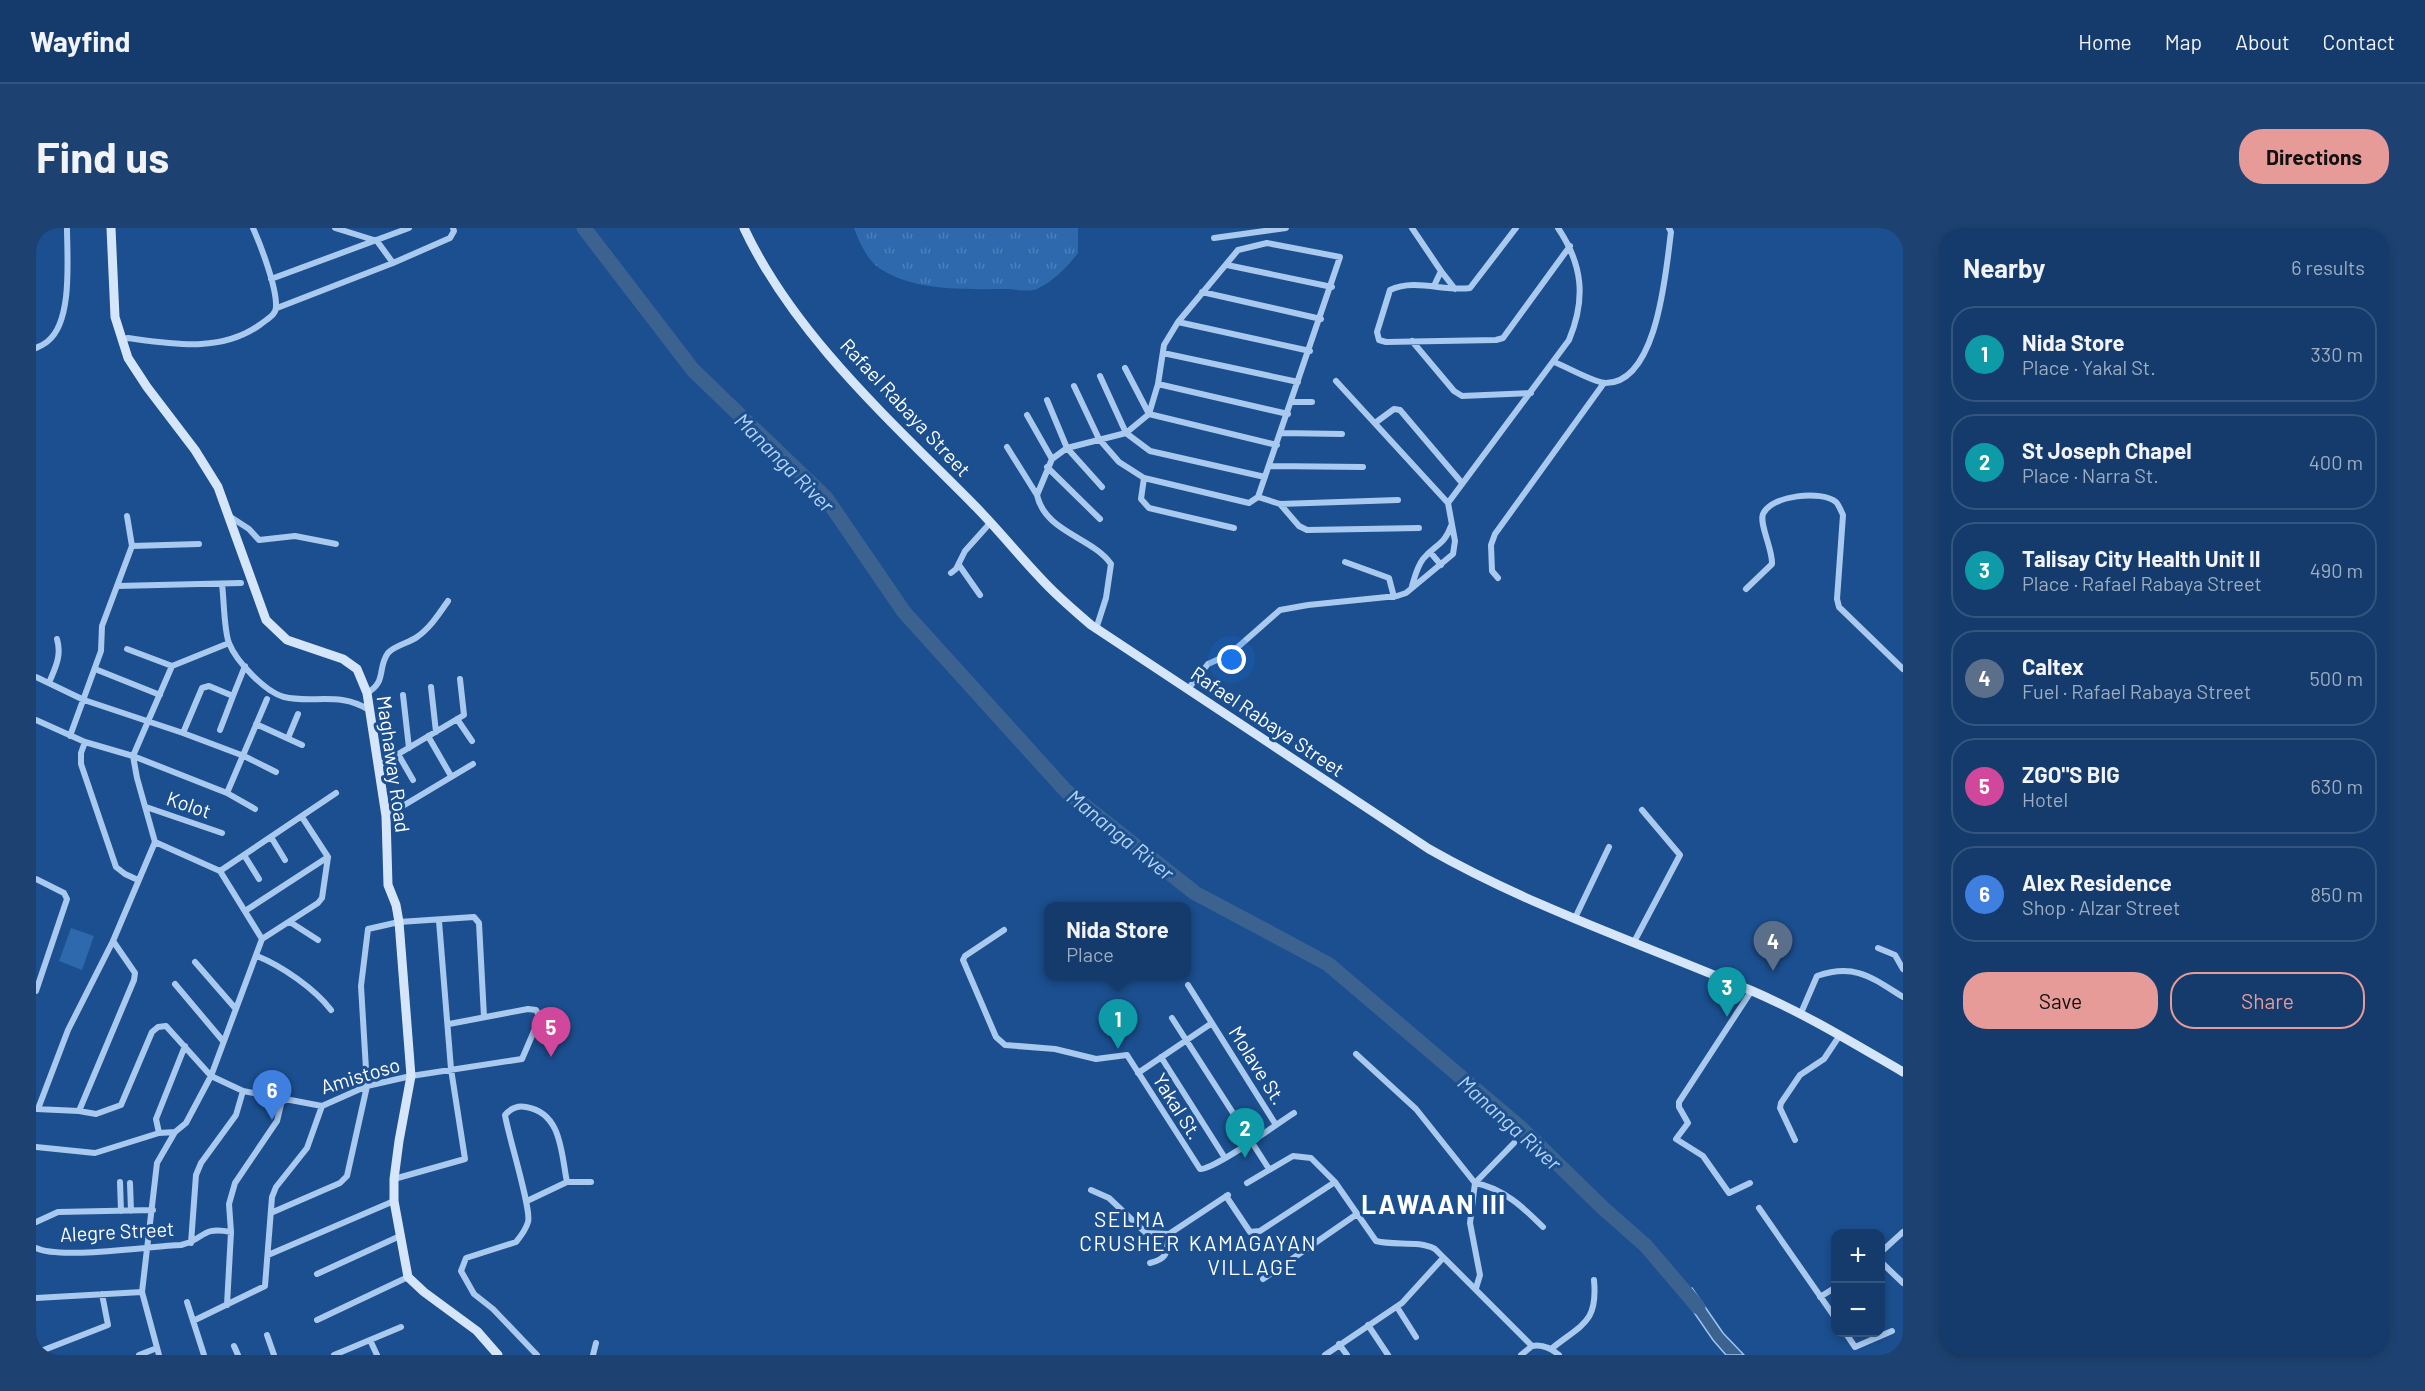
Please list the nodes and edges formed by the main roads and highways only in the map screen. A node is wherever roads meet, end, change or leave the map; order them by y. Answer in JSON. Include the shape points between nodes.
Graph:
{"nodes":[{"id":1,"x":111,"y":228,"type":"edge"},
{"id":2,"x":744,"y":228,"type":"edge"},
{"id":3,"x":1903,"y":1072,"type":"edge"},
{"id":4,"x":498,"y":1355,"type":"edge"}],
"edges":[{"from":1,"to":4,"type":"main road","name":"Maghaway Road","via":[[115,317],[128,358],[218,487],[266,620],[287,640],[343,658],[357,669],[367,693],[386,816],[388,885],[399,922],[411,1076],[394,1179],[400,1236],[408,1276],[477,1331]]},
{"from":2,"to":3,"type":"main road","name":"Rafael Rabaya Street","via":[[781,291],[864,394],[1050,587],[1096,629],[1429,849],[1507,891],[1801,1013]]}]}
